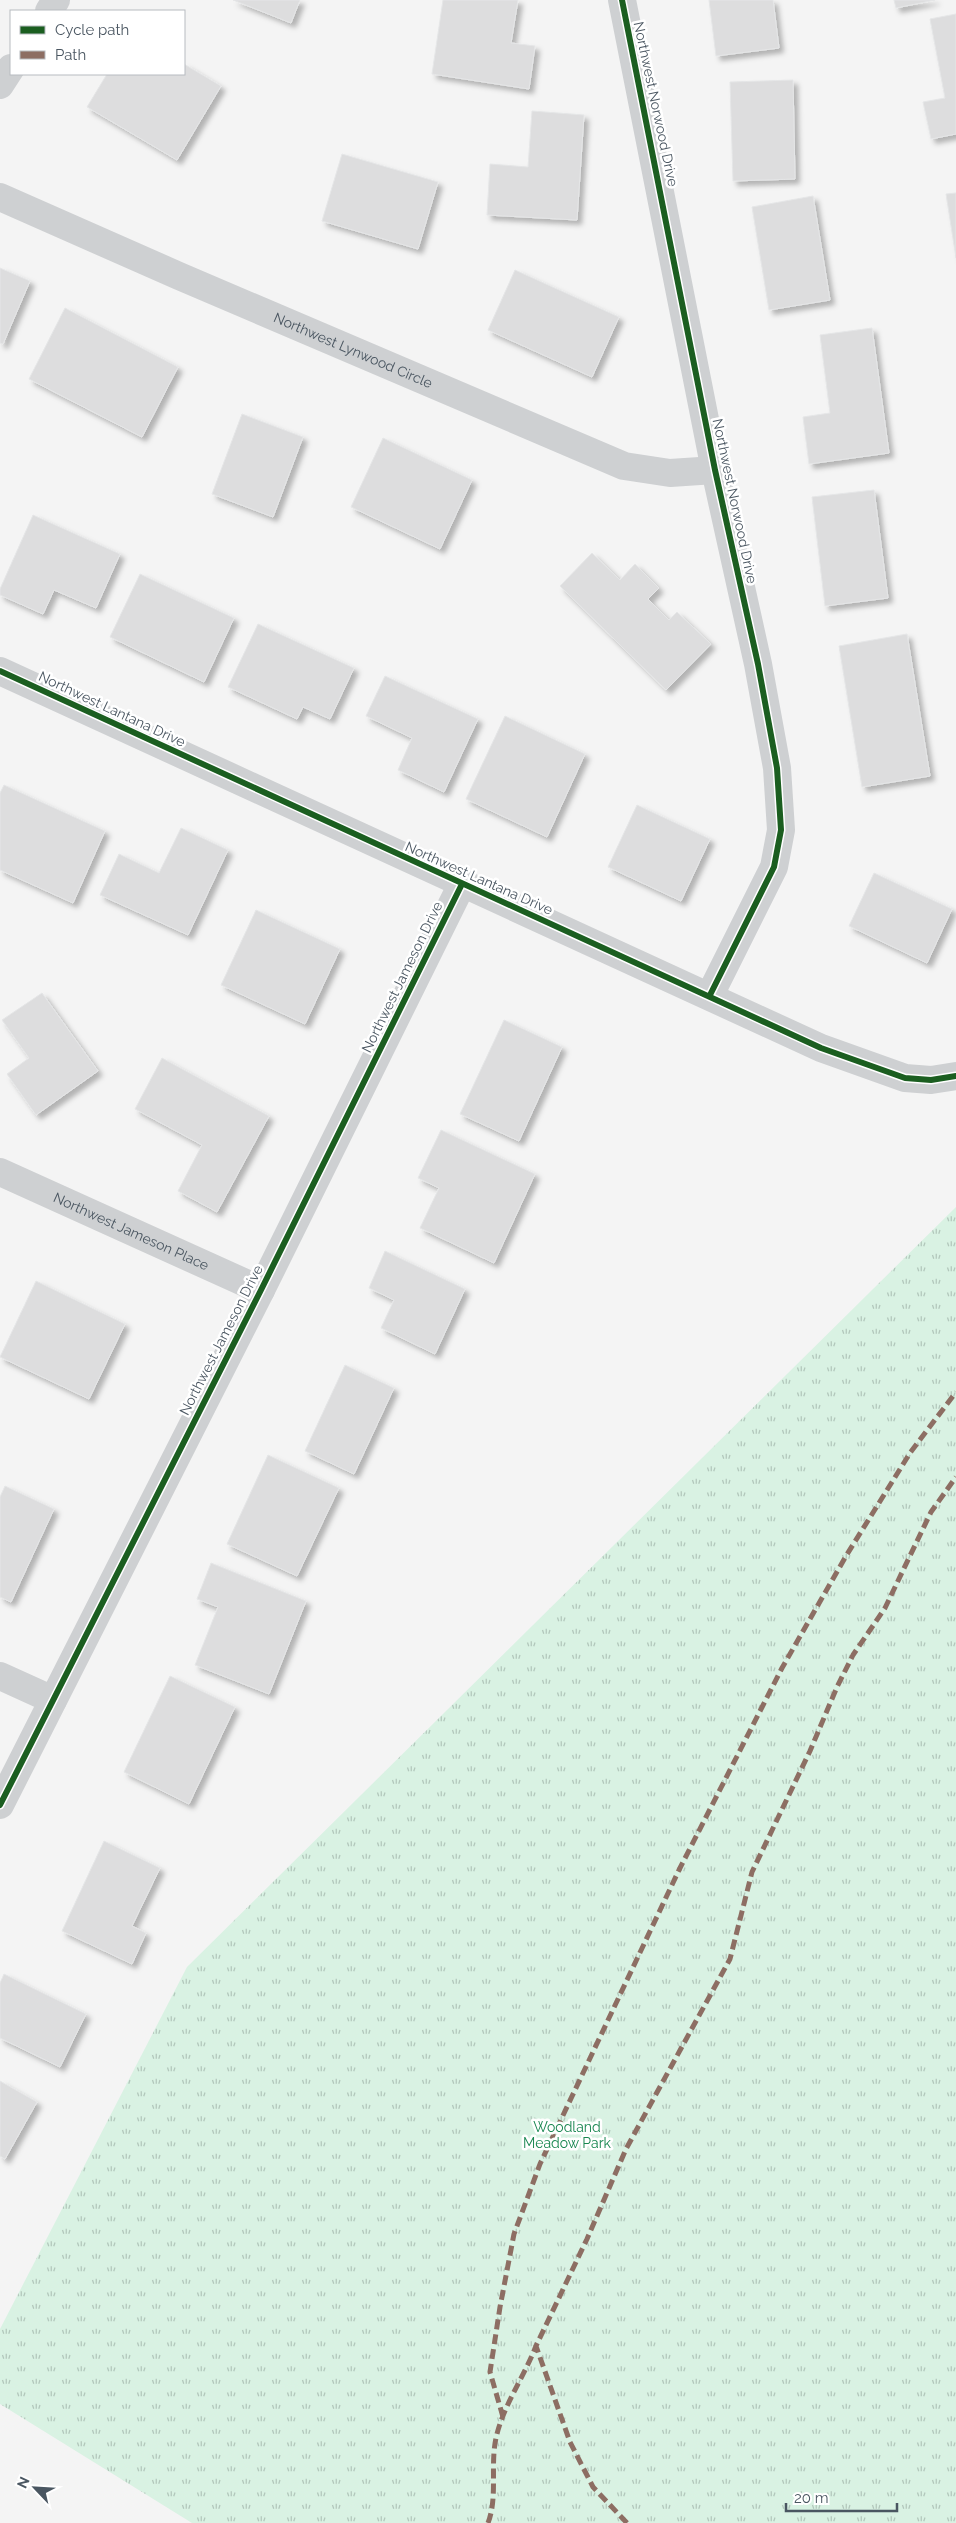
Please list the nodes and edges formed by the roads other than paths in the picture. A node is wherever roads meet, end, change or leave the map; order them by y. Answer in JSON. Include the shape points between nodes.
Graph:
{"nodes":[{"id":1,"x":622,"y":0,"type":"edge"},
{"id":2,"x":10,"y":70,"type":"edge"},
{"id":3,"x":0,"y":85,"type":"edge"},
{"id":4,"x":0,"y":196,"type":"edge"},
{"id":5,"x":715,"y":470,"type":"junction"},
{"id":6,"x":0,"y":671,"type":"edge"},
{"id":7,"x":462,"y":884,"type":"junction"},
{"id":8,"x":710,"y":995,"type":"junction"},
{"id":9,"x":956,"y":1076,"type":"edge"},
{"id":10,"x":0,"y":1172,"type":"edge"},
{"id":11,"x":261,"y":1290,"type":"junction"},
{"id":12,"x":0,"y":1676,"type":"edge"},
{"id":13,"x":53,"y":1700,"type":"junction"},
{"id":14,"x":0,"y":1805,"type":"edge"}],
"edges":[{"from":1,"to":5,"type":"street","name":"Northwest Norwood Drive"},
{"from":2,"to":3,"type":"street"},
{"from":4,"to":5,"type":"street","name":"Northwest Lynwood Circle","via":[[624,466],[670,473]]},
{"from":5,"to":8,"type":"street","name":"Northwest Norwood Drive","via":[[775,753],[781,830],[774,867]]},
{"from":6,"to":7,"type":"street","name":"Northwest Lantana Drive"},
{"from":7,"to":8,"type":"street","name":"Northwest Lantana Drive"},
{"from":7,"to":11,"type":"street","name":"Northwest Jameson Drive"},
{"from":8,"to":9,"type":"street","name":"Northwest Lantana Drive","via":[[821,1048],[905,1078],[930,1080]]},
{"from":10,"to":11,"type":"street","name":"Northwest Jameson Place"},
{"from":11,"to":13,"type":"street","name":"Northwest Jameson Drive"},
{"from":12,"to":13,"type":"street"},
{"from":13,"to":14,"type":"street","name":"Northwest Jameson Drive"}]}
